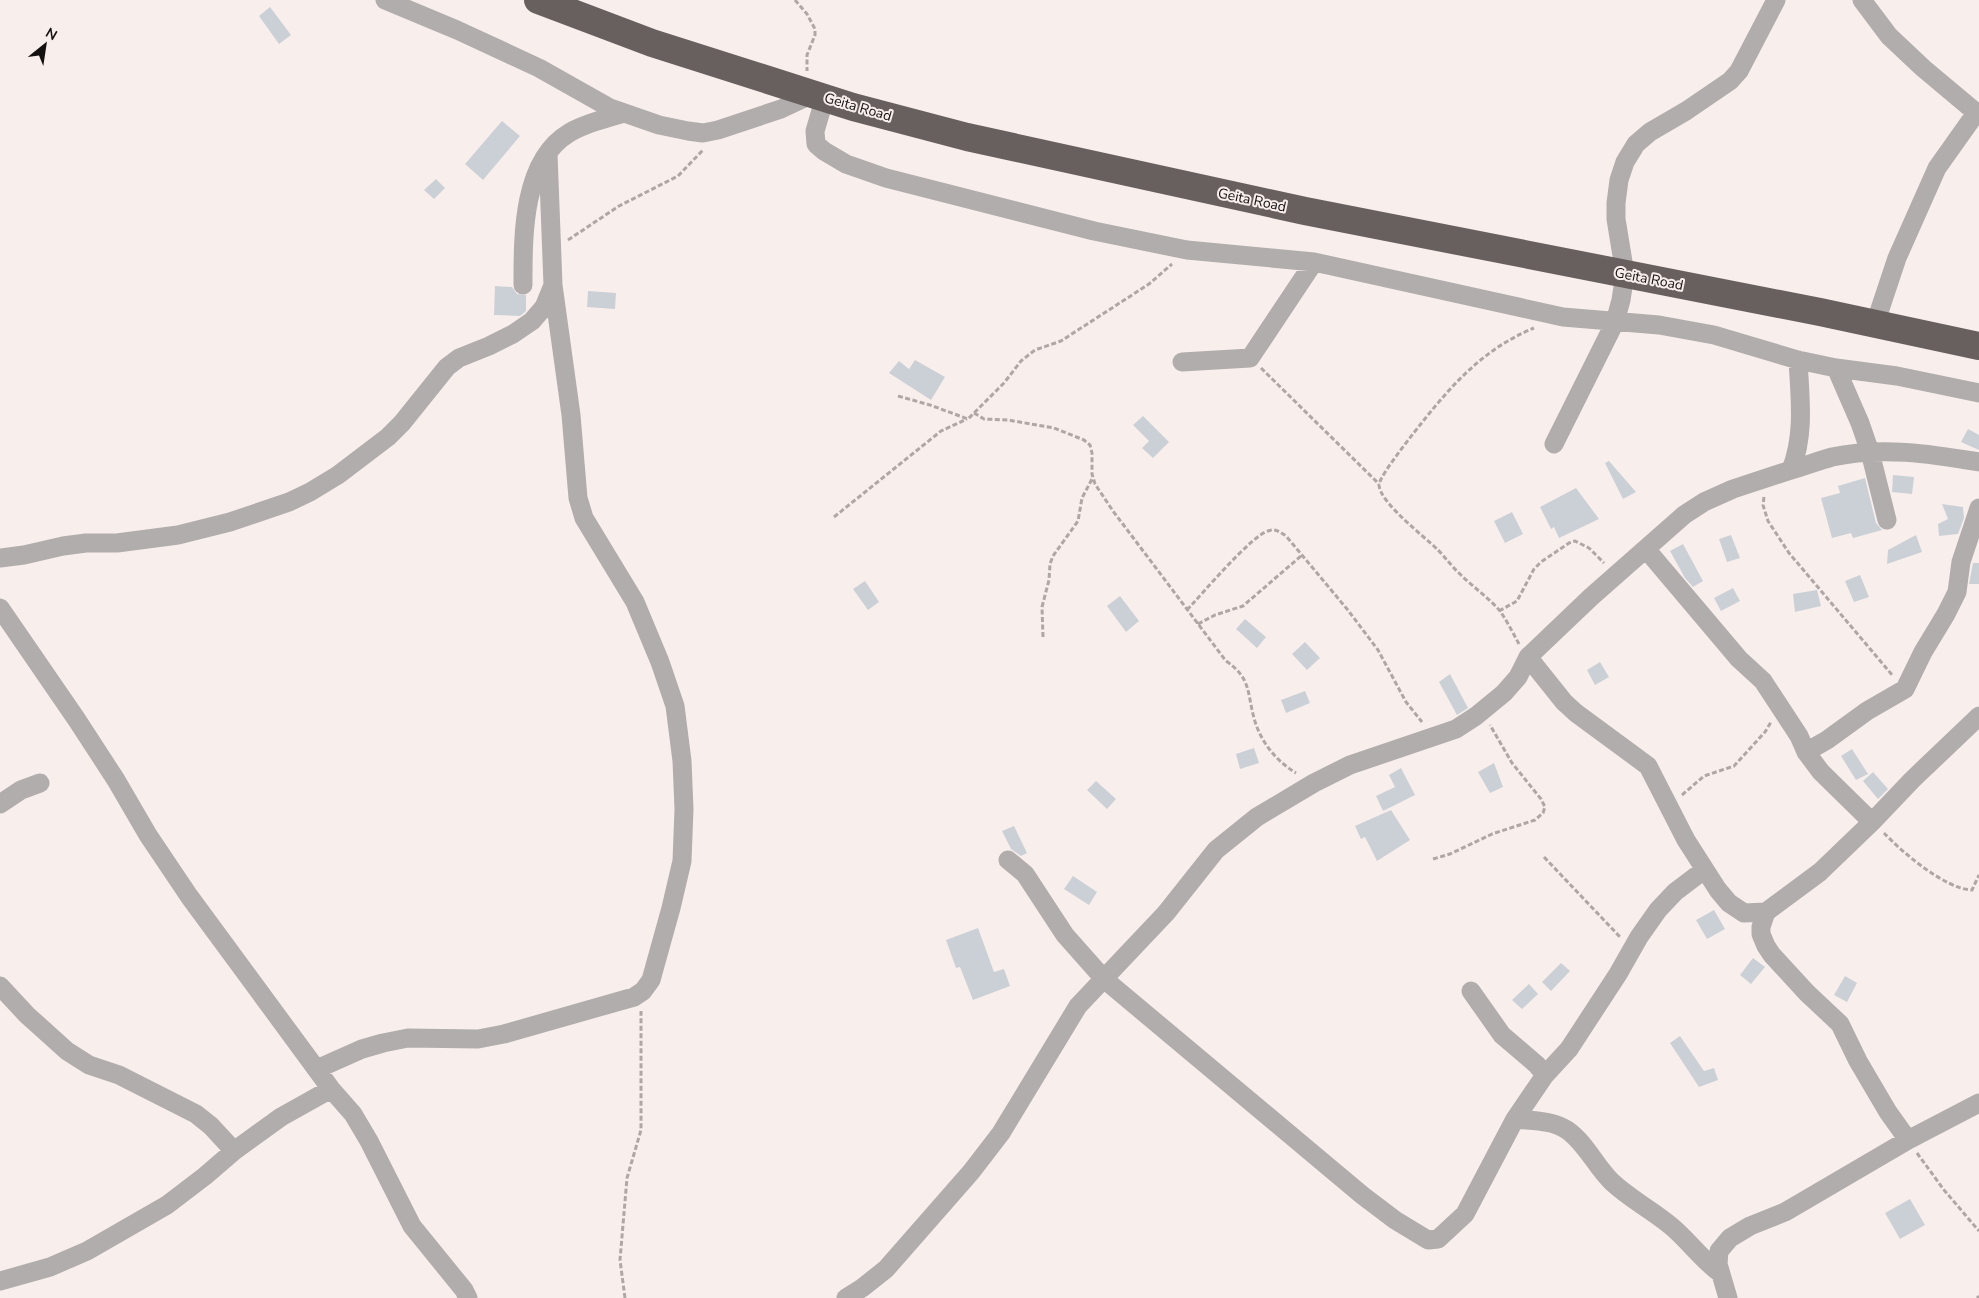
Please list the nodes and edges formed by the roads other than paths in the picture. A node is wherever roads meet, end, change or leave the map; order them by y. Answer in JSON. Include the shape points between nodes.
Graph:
{"nodes":[{"id":1,"x":385,"y":0,"type":"edge"},
{"id":2,"x":538,"y":0,"type":"edge"},
{"id":3,"x":1776,"y":0,"type":"edge"},
{"id":4,"x":1862,"y":0,"type":"edge"},
{"id":5,"x":819,"y":96,"type":"junction"},
{"id":6,"x":624,"y":113,"type":"junction"},
{"id":7,"x":1977,"y":114,"type":"edge"},
{"id":8,"x":548,"y":154,"type":"junction"},
{"id":9,"x":1314,"y":262,"type":"junction"},
{"id":10,"x":1625,"y":274,"type":"junction"},
{"id":11,"x":523,"y":285,"type":"dead end"},
{"id":12,"x":553,"y":286,"type":"junction"},
{"id":13,"x":1615,"y":322,"type":"junction"},
{"id":14,"x":1875,"y":324,"type":"junction"},
{"id":15,"x":1979,"y":346,"type":"edge"},
{"id":16,"x":1798,"y":360,"type":"junction"},
{"id":17,"x":1182,"y":362,"type":"dead end"},
{"id":18,"x":1836,"y":368,"type":"junction"},
{"id":19,"x":1979,"y":393,"type":"edge"},
{"id":20,"x":1554,"y":444,"type":"dead end"},
{"id":21,"x":1870,"y":452,"type":"junction"},
{"id":22,"x":1979,"y":462,"type":"edge"},
{"id":23,"x":1791,"y":470,"type":"junction"},
{"id":24,"x":1978,"y":516,"type":"edge"},
{"id":25,"x":1887,"y":520,"type":"dead end"},
{"id":26,"x":1646,"y":549,"type":"junction"},
{"id":27,"x":0,"y":558,"type":"edge"},
{"id":28,"x":0,"y":608,"type":"edge"},
{"id":29,"x":1528,"y":658,"type":"junction"},
{"id":30,"x":1979,"y":716,"type":"edge"},
{"id":31,"x":1806,"y":752,"type":"junction"},
{"id":32,"x":40,"y":783,"type":"dead end"},
{"id":33,"x":0,"y":804,"type":"edge"},
{"id":34,"x":1872,"y":822,"type":"junction"},
{"id":35,"x":1008,"y":860,"type":"dead end"},
{"id":36,"x":1704,"y":870,"type":"junction"},
{"id":37,"x":1766,"y":912,"type":"junction"},
{"id":38,"x":1104,"y":979,"type":"junction"},
{"id":39,"x":0,"y":986,"type":"edge"},
{"id":40,"x":1471,"y":991,"type":"dead end"},
{"id":41,"x":317,"y":1070,"type":"junction"},
{"id":42,"x":1545,"y":1075,"type":"junction"},
{"id":43,"x":331,"y":1089,"type":"junction"},
{"id":44,"x":1979,"y":1103,"type":"edge"},
{"id":45,"x":1515,"y":1119,"type":"junction"},
{"id":46,"x":1908,"y":1140,"type":"junction"},
{"id":47,"x":234,"y":1151,"type":"junction"},
{"id":48,"x":1720,"y":1273,"type":"junction"},
{"id":49,"x":0,"y":1281,"type":"edge"},
{"id":50,"x":468,"y":1298,"type":"edge"},
{"id":51,"x":846,"y":1298,"type":"edge"},
{"id":52,"x":1728,"y":1298,"type":"edge"}],
"edges":[{"from":1,"to":6,"type":"street","via":[[539,68]]},
{"from":2,"to":5,"type":"highway","name":"Geita Road","via":[[652,43]]},
{"from":3,"to":10,"type":"street","via":[[1743,64],[1730,81],[1650,132],[1636,144],[1625,162],[1619,180],[1616,220]]},
{"from":4,"to":7,"type":"street","via":[[1889,36]]},
{"from":5,"to":6,"type":"street","via":[[703,133],[658,125]]},
{"from":5,"to":9,"type":"street","via":[[816,144],[846,164],[886,178],[1094,231],[1187,250]]},
{"from":5,"to":10,"type":"highway","name":"Geita Road","via":[[1064,160]]},
{"from":6,"to":8,"type":"street","via":[[570,132],[558,140]]},
{"from":7,"to":14,"type":"street","via":[[1937,168],[1897,258]]},
{"from":8,"to":11,"type":"street","via":[[537,171],[529,197],[523,244]]},
{"from":8,"to":12,"type":"street"},
{"from":9,"to":13,"type":"street","via":[[1563,316]]},
{"from":9,"to":17,"type":"street","via":[[1250,358]]},
{"from":10,"to":13,"type":"street"},
{"from":10,"to":14,"type":"highway","name":"Geita Road"},
{"from":12,"to":27,"type":"street","via":[[544,307],[532,321],[447,367],[388,438],[310,492],[230,522],[178,535],[117,543],[86,543]]},
{"from":12,"to":41,"type":"street","via":[[569,395],[578,498],[584,518],[635,602],[675,706],[682,761],[682,861],[651,980],[634,997],[504,1034],[478,1038],[408,1038],[362,1049]]},
{"from":13,"to":16,"type":"street","via":[[1660,325],[1714,335]]},
{"from":13,"to":20,"type":"street"},
{"from":14,"to":15,"type":"highway","name":"Geita Road"},
{"from":16,"to":18,"type":"street"},
{"from":16,"to":23,"type":"street","via":[[1802,422]]},
{"from":18,"to":19,"type":"street","via":[[1897,376]]},
{"from":18,"to":21,"type":"street"},
{"from":21,"to":22,"type":"street","via":[[1906,452]]},
{"from":21,"to":23,"type":"street","via":[[1833,457]]},
{"from":21,"to":25,"type":"street"},
{"from":23,"to":26,"type":"street","via":[[1704,502]]},
{"from":24,"to":31,"type":"street","via":[[1961,562],[1957,592],[1905,689]]},
{"from":26,"to":29,"type":"street"},
{"from":26,"to":31,"type":"street","via":[[1739,659],[1763,681]]},
{"from":28,"to":41,"type":"street","via":[[77,720],[189,896]]},
{"from":29,"to":36,"type":"street","via":[[1570,708],[1648,766]]},
{"from":29,"to":38,"type":"street","via":[[1504,693],[1456,729],[1350,764],[1257,818],[1216,850],[1166,914]]},
{"from":30,"to":34,"type":"street"},
{"from":31,"to":34,"type":"street","via":[[1821,772]]},
{"from":32,"to":33,"type":"street","via":[[21,790]]},
{"from":34,"to":37,"type":"street","via":[[1820,872]]},
{"from":35,"to":38,"type":"street","via":[[1025,874],[1059,927]]},
{"from":36,"to":37,"type":"street","via":[[1738,910],[1752,914]]},
{"from":36,"to":42,"type":"street","via":[[1658,910],[1569,1049]]},
{"from":37,"to":46,"type":"street","via":[[1761,927],[1766,946],[1840,1024],[1858,1061]]},
{"from":38,"to":45,"type":"street","via":[[1362,1195],[1428,1240],[1438,1239],[1465,1214]]},
{"from":38,"to":51,"type":"street","via":[[1078,1006],[1006,1126],[971,1172],[886,1269]]},
{"from":39,"to":47,"type":"street","via":[[67,1051],[89,1065],[119,1075],[196,1114]]},
{"from":40,"to":42,"type":"street","via":[[1502,1035]]},
{"from":41,"to":43,"type":"street"},
{"from":42,"to":45,"type":"street"},
{"from":43,"to":47,"type":"street","via":[[281,1117]]},
{"from":43,"to":50,"type":"street","via":[[353,1114],[369,1141],[412,1226]]},
{"from":44,"to":46,"type":"street"},
{"from":45,"to":48,"type":"street","via":[[1553,1123],[1568,1131],[1611,1180],[1672,1227]]},
{"from":46,"to":48,"type":"street","via":[[1785,1212],[1730,1238],[1719,1251]]},
{"from":47,"to":49,"type":"street","via":[[167,1205],[88,1251],[50,1267]]},
{"from":48,"to":52,"type":"street"}]}
